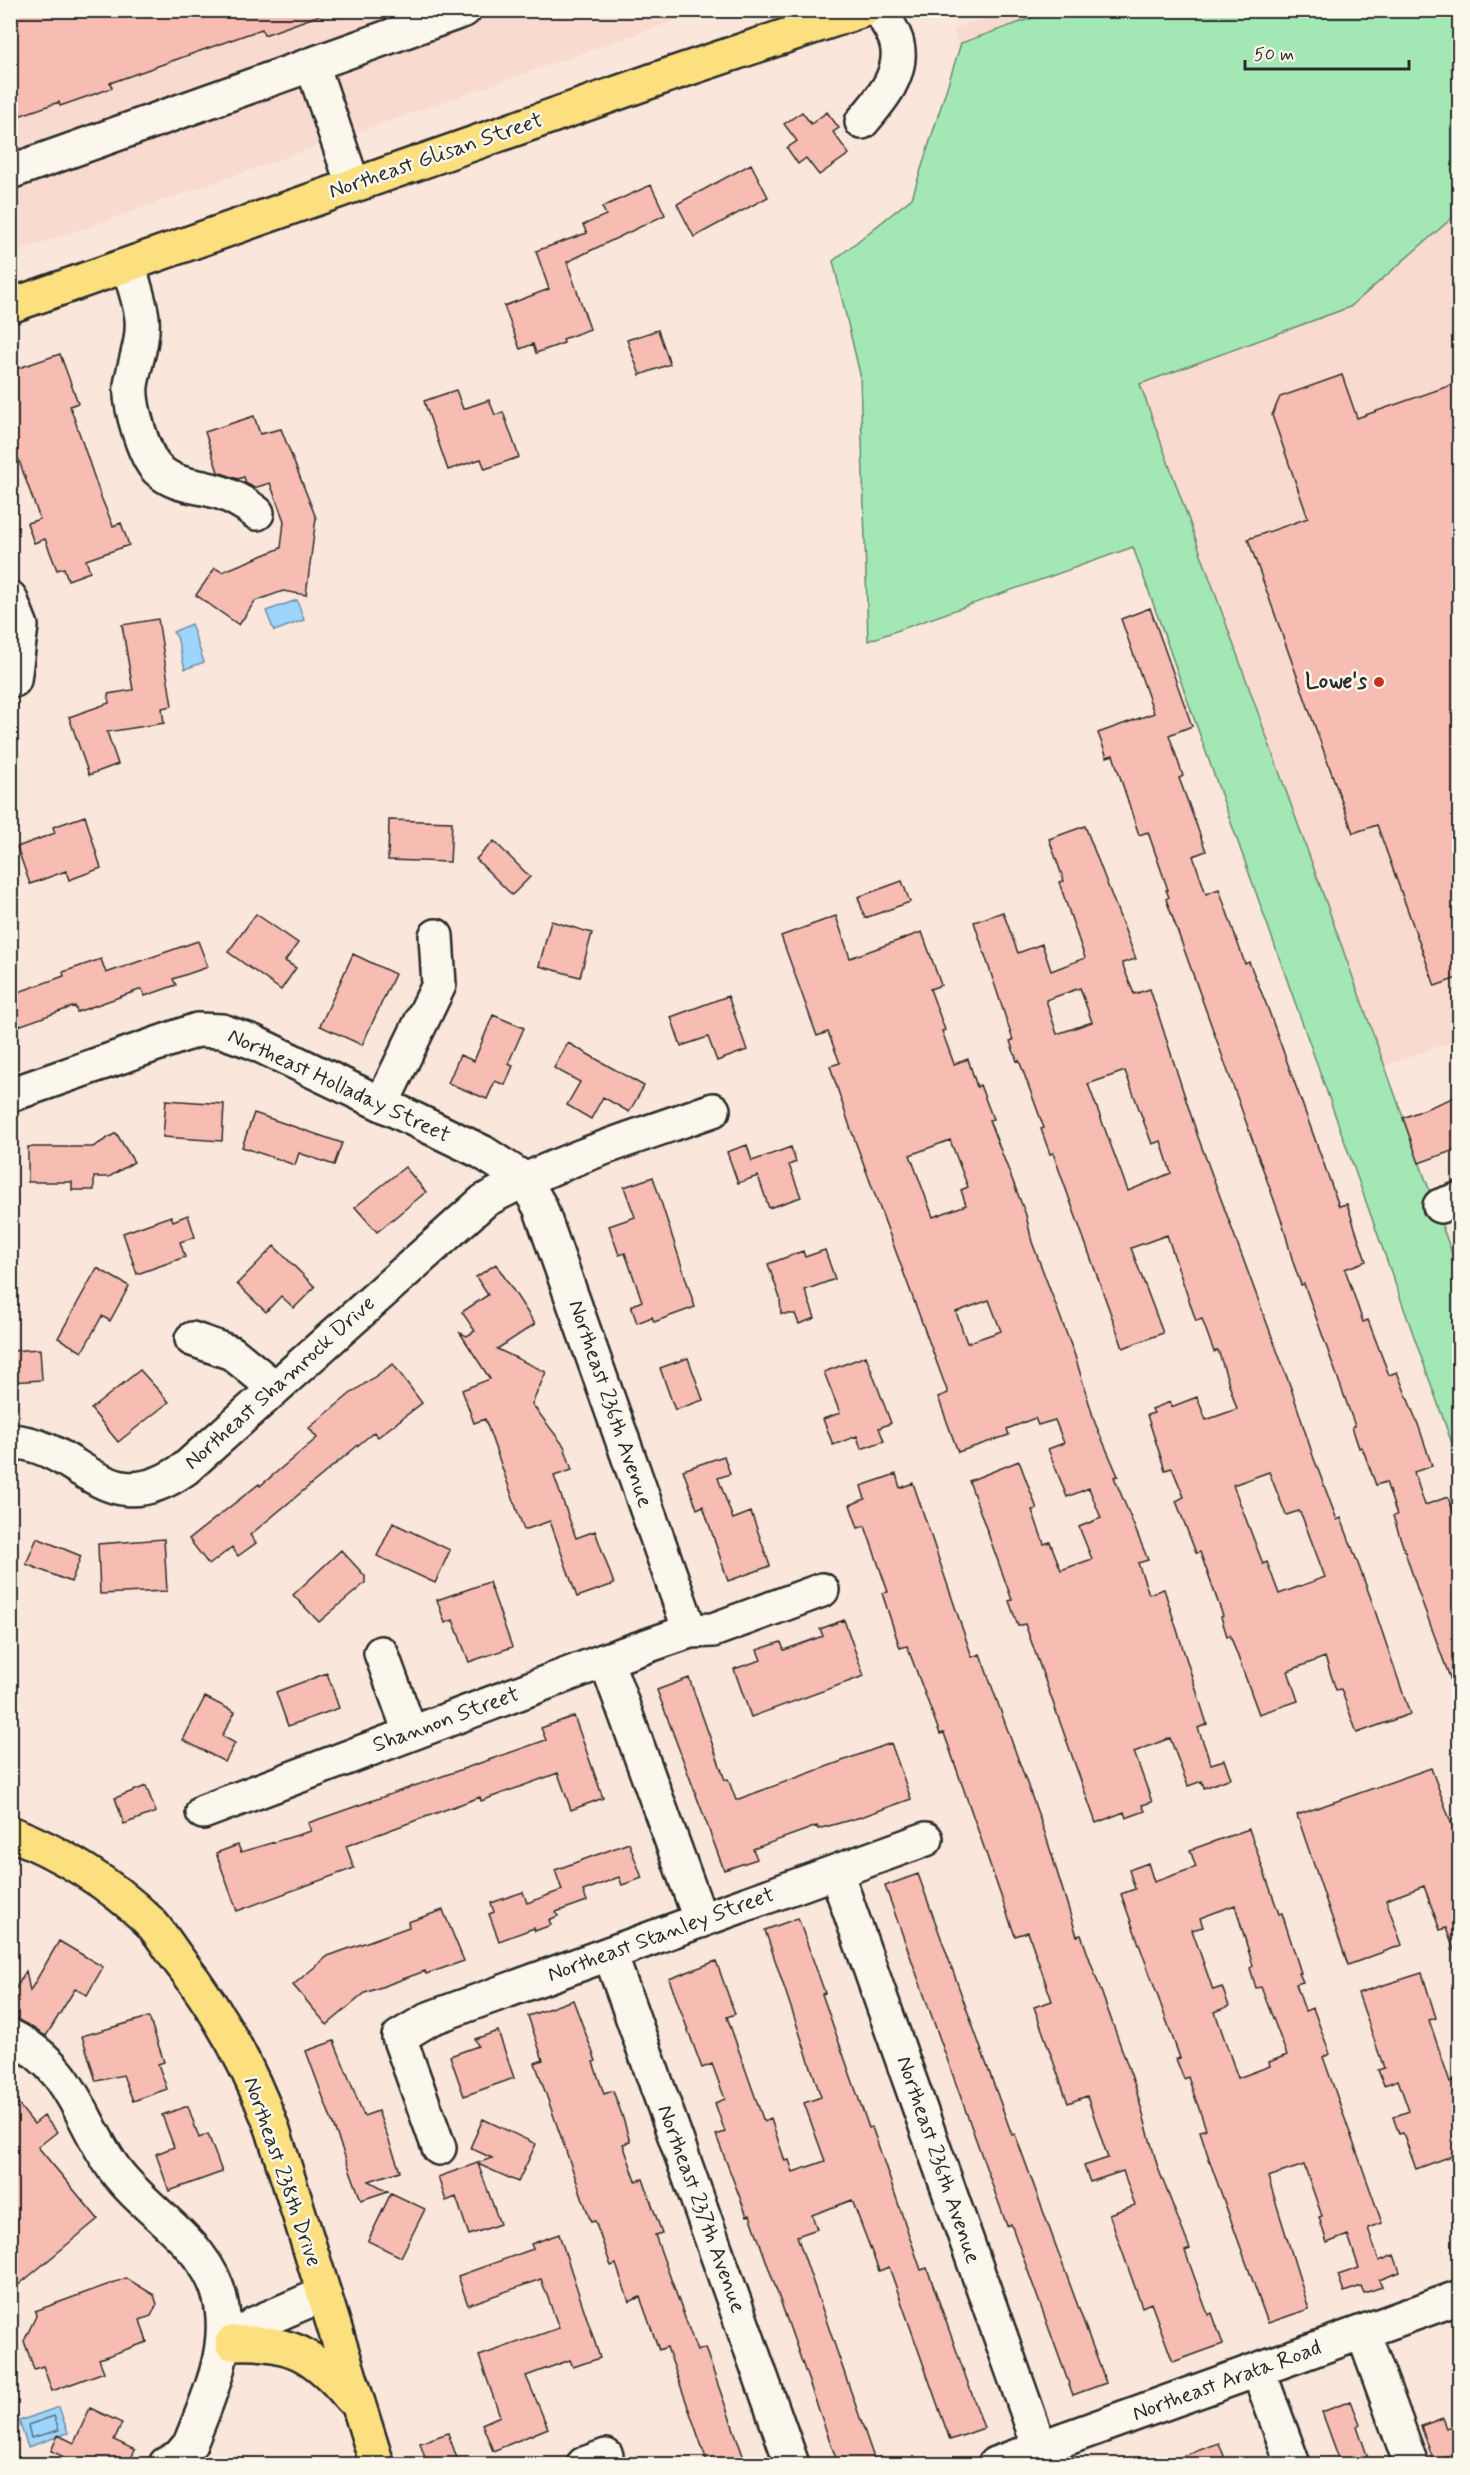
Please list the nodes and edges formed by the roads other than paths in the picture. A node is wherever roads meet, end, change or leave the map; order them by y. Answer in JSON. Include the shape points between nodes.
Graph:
{"nodes":[{"id":1,"x":464,"y":10,"type":"edge"},
{"id":2,"x":863,"y":10,"type":"edge"},
{"id":3,"x":880,"y":10,"type":"edge"},
{"id":4,"x":312,"y":64,"type":"junction"},
{"id":5,"x":862,"y":122,"type":"dead end"},
{"id":6,"x":10,"y":172,"type":"edge"},
{"id":7,"x":353,"y":185,"type":"junction"},
{"id":8,"x":128,"y":265,"type":"junction"},
{"id":9,"x":10,"y":306,"type":"edge"},
{"id":10,"x":257,"y":513,"type":"dead end"},
{"id":11,"x":10,"y":598,"type":"edge"},
{"id":12,"x":14,"y":680,"type":"dead end"},
{"id":13,"x":436,"y":936,"type":"dead end"},
{"id":14,"x":10,"y":1095,"type":"edge"},
{"id":15,"x":382,"y":1103,"type":"junction"},
{"id":16,"x":713,"y":1110,"type":"dead end"},
{"id":17,"x":524,"y":1179,"type":"junction"},
{"id":18,"x":192,"y":1339,"type":"dead end"},
{"id":19,"x":275,"y":1388,"type":"junction"},
{"id":20,"x":10,"y":1442,"type":"edge"},
{"id":21,"x":822,"y":1590,"type":"dead end"},
{"id":22,"x":690,"y":1631,"type":"junction"},
{"id":23,"x":381,"y":1653,"type":"dead end"},
{"id":24,"x":606,"y":1660,"type":"junction"},
{"id":25,"x":410,"y":1732,"type":"junction"},
{"id":26,"x":203,"y":1812,"type":"dead end"},
{"id":27,"x":10,"y":1833,"type":"edge"},
{"id":28,"x":926,"y":1839,"type":"dead end"},
{"id":29,"x":836,"y":1872,"type":"junction"},
{"id":30,"x":701,"y":1921,"type":"junction"},
{"id":31,"x":610,"y":1954,"type":"junction"},
{"id":32,"x":10,"y":2036,"type":"edge"},
{"id":33,"x":439,"y":2148,"type":"dead end"},
{"id":34,"x":324,"y":2294,"type":"junction"},
{"id":35,"x":1460,"y":2297,"type":"edge"},
{"id":36,"x":1363,"y":2332,"type":"junction"},
{"id":37,"x":227,"y":2346,"type":"junction"},
{"id":38,"x":1258,"y":2370,"type":"junction"},
{"id":39,"x":361,"y":2415,"type":"junction"},
{"id":40,"x":1054,"y":2452,"type":"edge"},
{"id":41,"x":166,"y":2464,"type":"edge"},
{"id":42,"x":377,"y":2464,"type":"edge"},
{"id":43,"x":792,"y":2464,"type":"edge"},
{"id":44,"x":994,"y":2464,"type":"edge"},
{"id":45,"x":1293,"y":2464,"type":"edge"},
{"id":46,"x":1412,"y":2464,"type":"edge"}],
"edges":[{"from":1,"to":4,"type":"street"},
{"from":2,"to":7,"type":"main road","name":"Northeast Glisan Street"},
{"from":3,"to":5,"type":"street","via":[[897,43],[897,65],[885,96]]},
{"from":4,"to":6,"type":"street"},
{"from":4,"to":7,"type":"street"},
{"from":7,"to":8,"type":"main road","name":"Northeast Glisan Street"},
{"from":8,"to":9,"type":"main road","name":"Northeast Glisan Street"},
{"from":8,"to":10,"type":"street","via":[[142,317],[142,344],[131,388],[133,408],[142,441],[156,469],[182,485],[239,499]]},
{"from":11,"to":12,"type":"street","via":[[21,626]]},
{"from":13,"to":15,"type":"street","via":[[439,985]]},
{"from":14,"to":15,"type":"street","name":"Northeast Holladay Street","via":[[197,1030],[222,1031],[253,1042]]},
{"from":15,"to":17,"type":"street","name":"Northeast Holladay Street","via":[[482,1152]]},
{"from":16,"to":17,"type":"street","name":"Northeast Shamrock Drive"},
{"from":17,"to":19,"type":"street","name":"Northeast Shamrock Drive","via":[[484,1202]]},
{"from":17,"to":22,"type":"street","name":"Northeast 236th Avenue","via":[[540,1207]]},
{"from":18,"to":19,"type":"street","via":[[232,1353]]},
{"from":19,"to":20,"type":"street","name":"Northeast Shamrock Drive","via":[[186,1468],[168,1480],[139,1489],[103,1483],[48,1450],[26,1442]]},
{"from":21,"to":22,"type":"street","name":"Shannon Street","via":[[713,1630]]},
{"from":22,"to":24,"type":"street","name":"Shannon Street"},
{"from":23,"to":25,"type":"street"},
{"from":24,"to":25,"type":"street","name":"Shannon Street"},
{"from":24,"to":30,"type":"street"},
{"from":25,"to":26,"type":"street","name":"Shannon Street"},
{"from":27,"to":34,"type":"main road","name":"Northeast 238th Drive","via":[[67,1861],[115,1892],[150,1922],[188,1972],[257,2087]]},
{"from":28,"to":29,"type":"street","name":"Northeast Stanley Street"},
{"from":29,"to":30,"type":"street","name":"Northeast Stanley Street"},
{"from":29,"to":40,"type":"street","name":"Northeast 236th Avenue"},
{"from":30,"to":31,"type":"street","name":"Northeast Stanley Street"},
{"from":31,"to":33,"type":"street","name":"Northeast Stanley Street","via":[[431,2018],[399,2037]]},
{"from":31,"to":43,"type":"street","name":"Northeast 237th Avenue"},
{"from":32,"to":37,"type":"street","via":[[22,2041],[68,2084],[114,2168],[135,2195],[195,2248],[209,2269],[222,2308]]},
{"from":34,"to":37,"type":"street","via":[[254,2324]]},
{"from":34,"to":39,"type":"main road","name":"Northeast 238th Drive"},
{"from":35,"to":36,"type":"street","name":"Northeast Arata Road"},
{"from":36,"to":38,"type":"street","name":"Northeast Arata Road"},
{"from":36,"to":46,"type":"street"},
{"from":37,"to":39,"type":"main road","via":[[252,2342],[284,2346],[316,2361],[342,2387]]},
{"from":37,"to":41,"type":"street","via":[[190,2444]]},
{"from":38,"to":40,"type":"street","name":"Northeast Arata Road"},
{"from":38,"to":45,"type":"street"},
{"from":39,"to":42,"type":"main road","name":"Northeast 238th Drive"},
{"from":40,"to":44,"type":"street","name":"Northeast Arata Road"}]}
